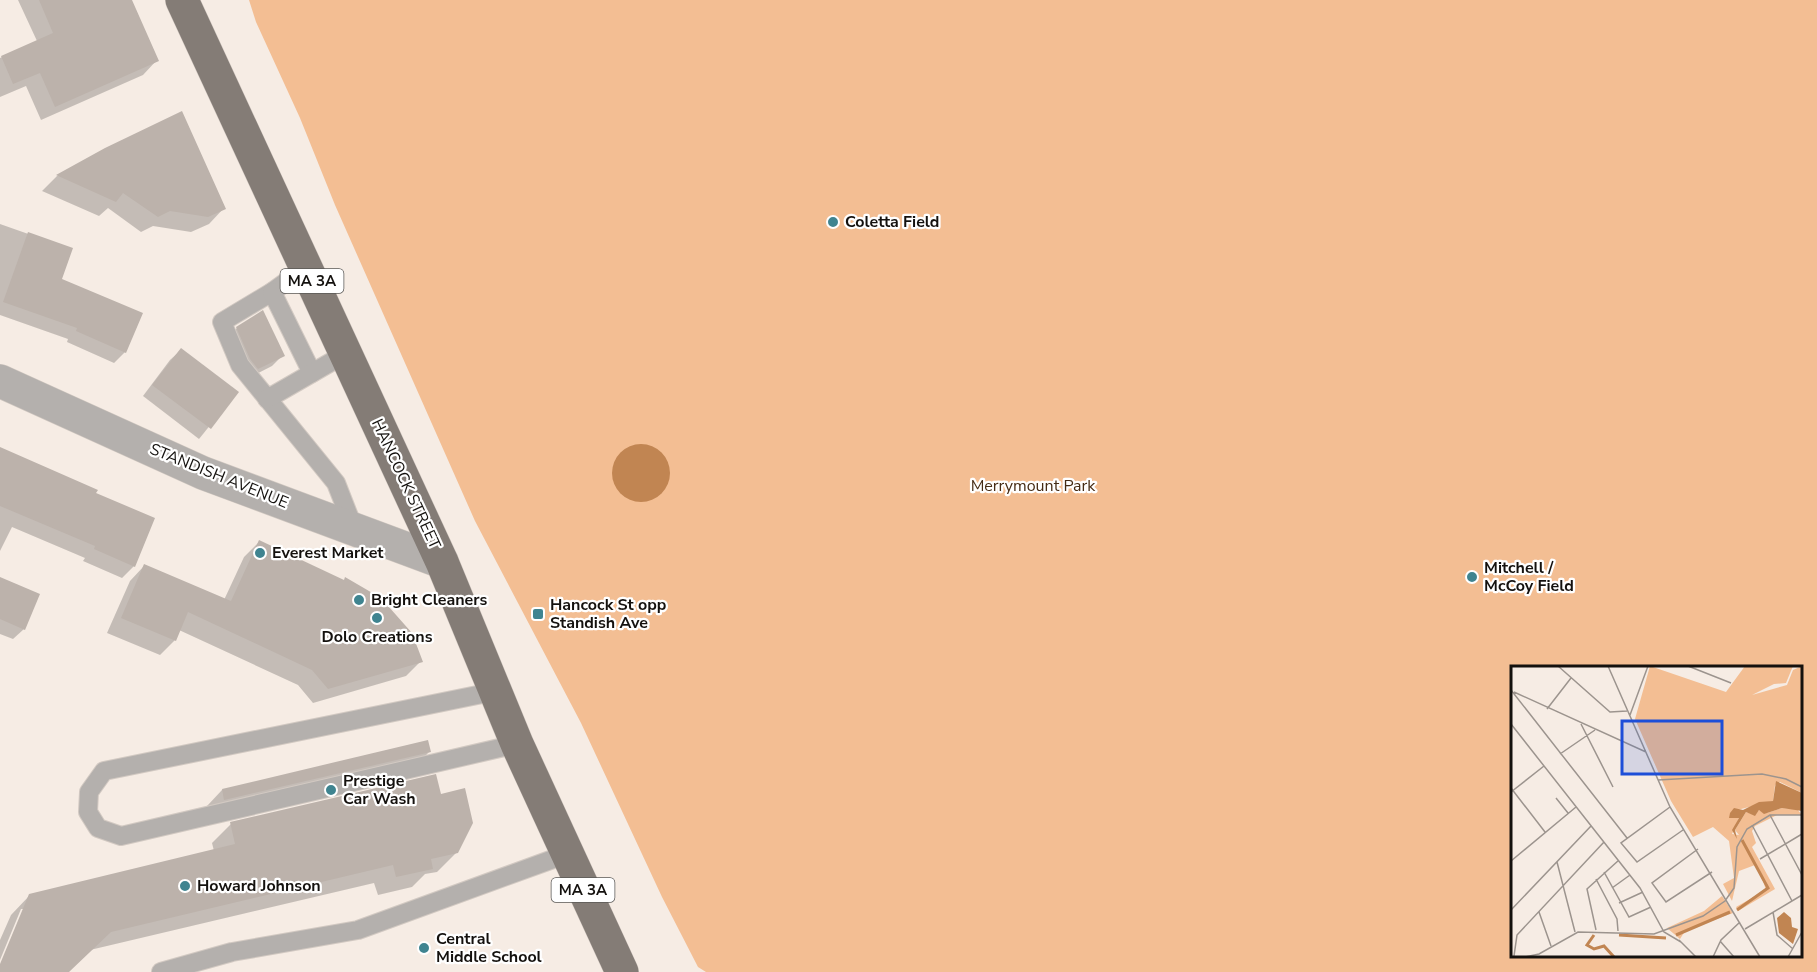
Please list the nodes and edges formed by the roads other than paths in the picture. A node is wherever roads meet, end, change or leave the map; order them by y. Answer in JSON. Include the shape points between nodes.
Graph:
{"nodes":[{"id":1,"x":182,"y":0,"type":"edge"},
{"id":2,"x":305,"y":268,"type":"junction"},
{"id":3,"x":272,"y":292,"type":"junction"},
{"id":4,"x":345,"y":354,"type":"junction"},
{"id":5,"x":312,"y":373,"type":"junction"},
{"id":6,"x":0,"y":381,"type":"edge"},
{"id":7,"x":267,"y":399,"type":"junction"},
{"id":8,"x":354,"y":529,"type":"junction"},
{"id":9,"x":442,"y":562,"type":"junction"},
{"id":10,"x":496,"y":691,"type":"junction"},
{"id":11,"x":517,"y":744,"type":"junction"},
{"id":12,"x":567,"y":854,"type":"junction"},
{"id":13,"x":161,"y":972,"type":"edge"},
{"id":14,"x":622,"y":972,"type":"edge"}],
"edges":[{"from":1,"to":2,"type":"main road","name":"HANCOCK STREET","number":"MA 3A"},
{"from":2,"to":3,"type":"lane"},
{"from":2,"to":4,"type":"main road","name":"HANCOCK STREET","number":"MA 3A"},
{"from":3,"to":5,"type":"lane"},
{"from":3,"to":7,"type":"lane","via":[[222,322],[240,365]]},
{"from":4,"to":5,"type":"lane"},
{"from":4,"to":9,"type":"main road","name":"HANCOCK STREET","number":"MA 3A"},
{"from":5,"to":7,"type":"lane"},
{"from":6,"to":8,"type":"street","name":"STANDISH AVENUE","via":[[203,473]]},
{"from":7,"to":8,"type":"lane","via":[[336,483]]},
{"from":8,"to":9,"type":"street","name":"STANDISH AVENUE"},
{"from":9,"to":10,"type":"main road","name":"HANCOCK STREET","number":"MA 3A"},
{"from":10,"to":11,"type":"main road","name":"HANCOCK STREET","number":"MA 3A"},
{"from":10,"to":11,"type":"lane","via":[[104,771],[89,792],[88,812],[98,828],[121,836]]},
{"from":11,"to":12,"type":"main road","name":"HANCOCK STREET","number":"MA 3A"},
{"from":12,"to":13,"type":"lane","via":[[358,930],[232,952]]},
{"from":12,"to":14,"type":"main road","name":"HANCOCK STREET","number":"MA 3A"}]}
